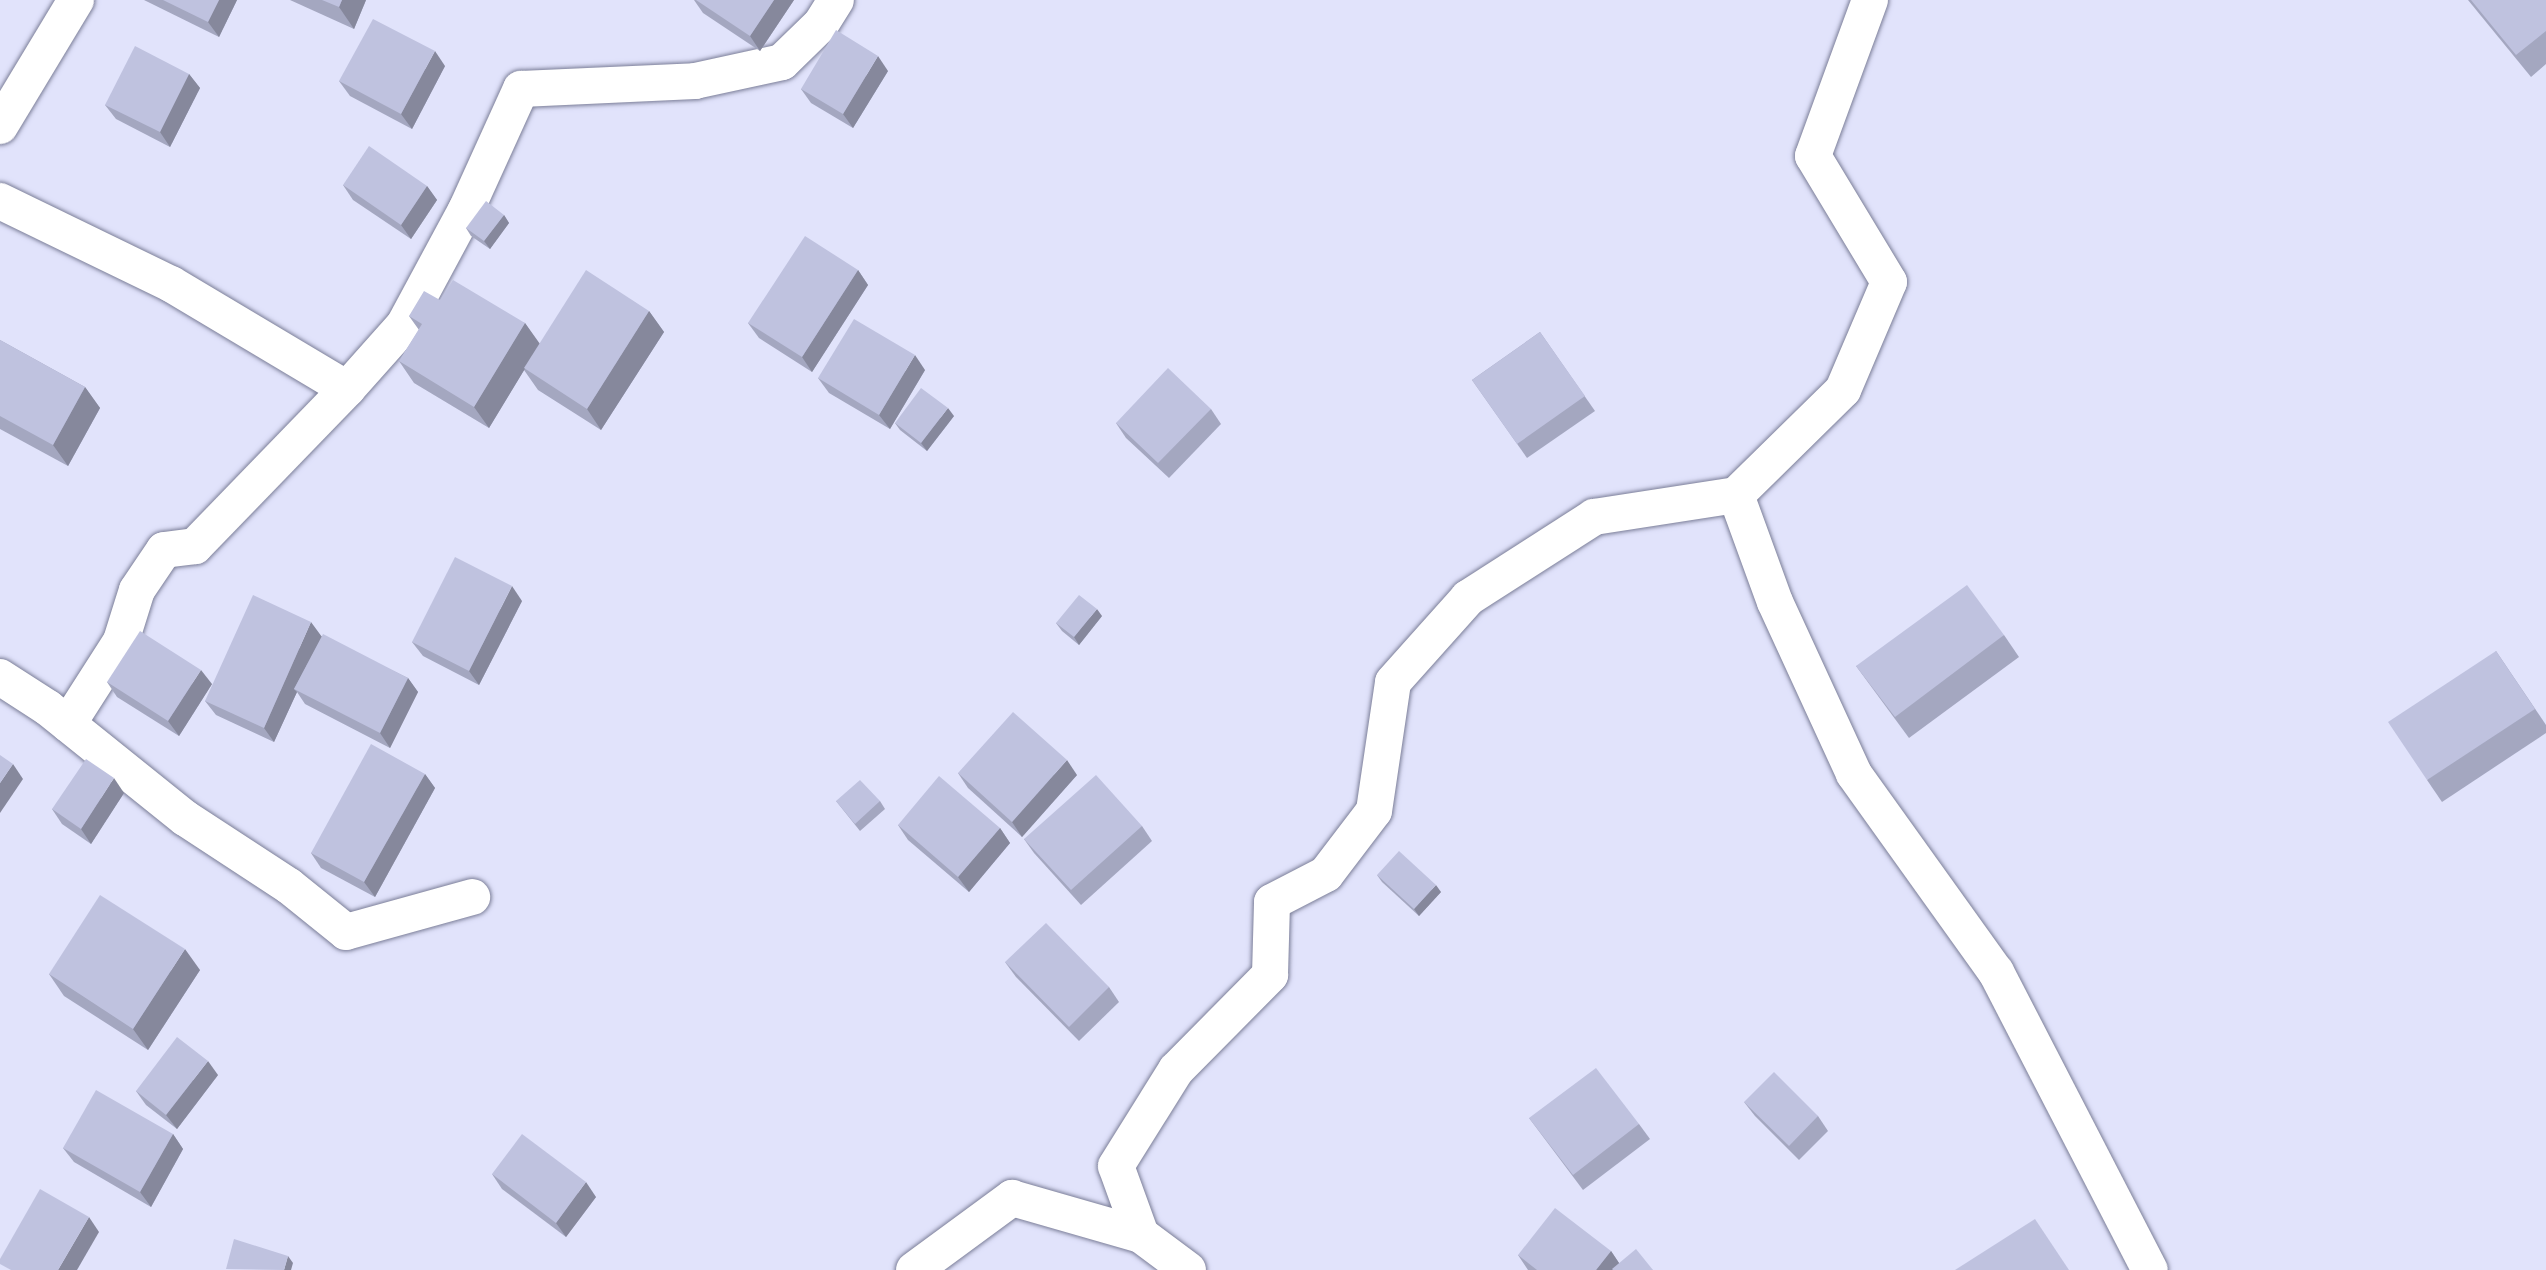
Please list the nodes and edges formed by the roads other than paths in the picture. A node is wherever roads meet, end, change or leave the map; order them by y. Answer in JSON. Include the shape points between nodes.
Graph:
{"nodes":[{"id":1,"x":76,"y":0,"type":"edge"},
{"id":2,"x":836,"y":0,"type":"edge"},
{"id":3,"x":1870,"y":0,"type":"edge"},
{"id":4,"x":0,"y":126,"type":"edge"},
{"id":5,"x":0,"y":201,"type":"edge"},
{"id":6,"x":347,"y":389,"type":"junction"},
{"id":7,"x":1736,"y":495,"type":"junction"},
{"id":8,"x":0,"y":677,"type":"edge"},
{"id":9,"x":68,"y":724,"type":"junction"},
{"id":10,"x":472,"y":897,"type":"dead end"},
{"id":11,"x":1141,"y":1235,"type":"junction"},
{"id":12,"x":914,"y":1270,"type":"edge"},
{"id":13,"x":1188,"y":1270,"type":"edge"},
{"id":14,"x":2150,"y":1270,"type":"edge"}],
"edges":[{"from":1,"to":4,"type":"street"},
{"from":2,"to":6,"type":"street","via":[[821,24],[782,62],[695,81],[521,89],[466,210],[404,325]]},
{"from":3,"to":7,"type":"street","via":[[1813,156],[1889,282],[1843,390]]},
{"from":5,"to":6,"type":"street","via":[[171,284]]},
{"from":6,"to":9,"type":"street","via":[[195,546],[164,550],[137,590],[121,641]]},
{"from":7,"to":11,"type":"street","via":[[1594,517],[1468,598],[1393,682],[1374,811],[1326,874],[1272,902],[1270,975],[1176,1070],[1116,1166]]},
{"from":7,"to":14,"type":"street","via":[[1775,602],[1854,774],[1996,972]]},
{"from":8,"to":9,"type":"street"},
{"from":9,"to":10,"type":"street","via":[[185,818],[289,886],[346,932]]},
{"from":11,"to":12,"type":"street","via":[[1012,1198]]},
{"from":11,"to":13,"type":"street"}]}
